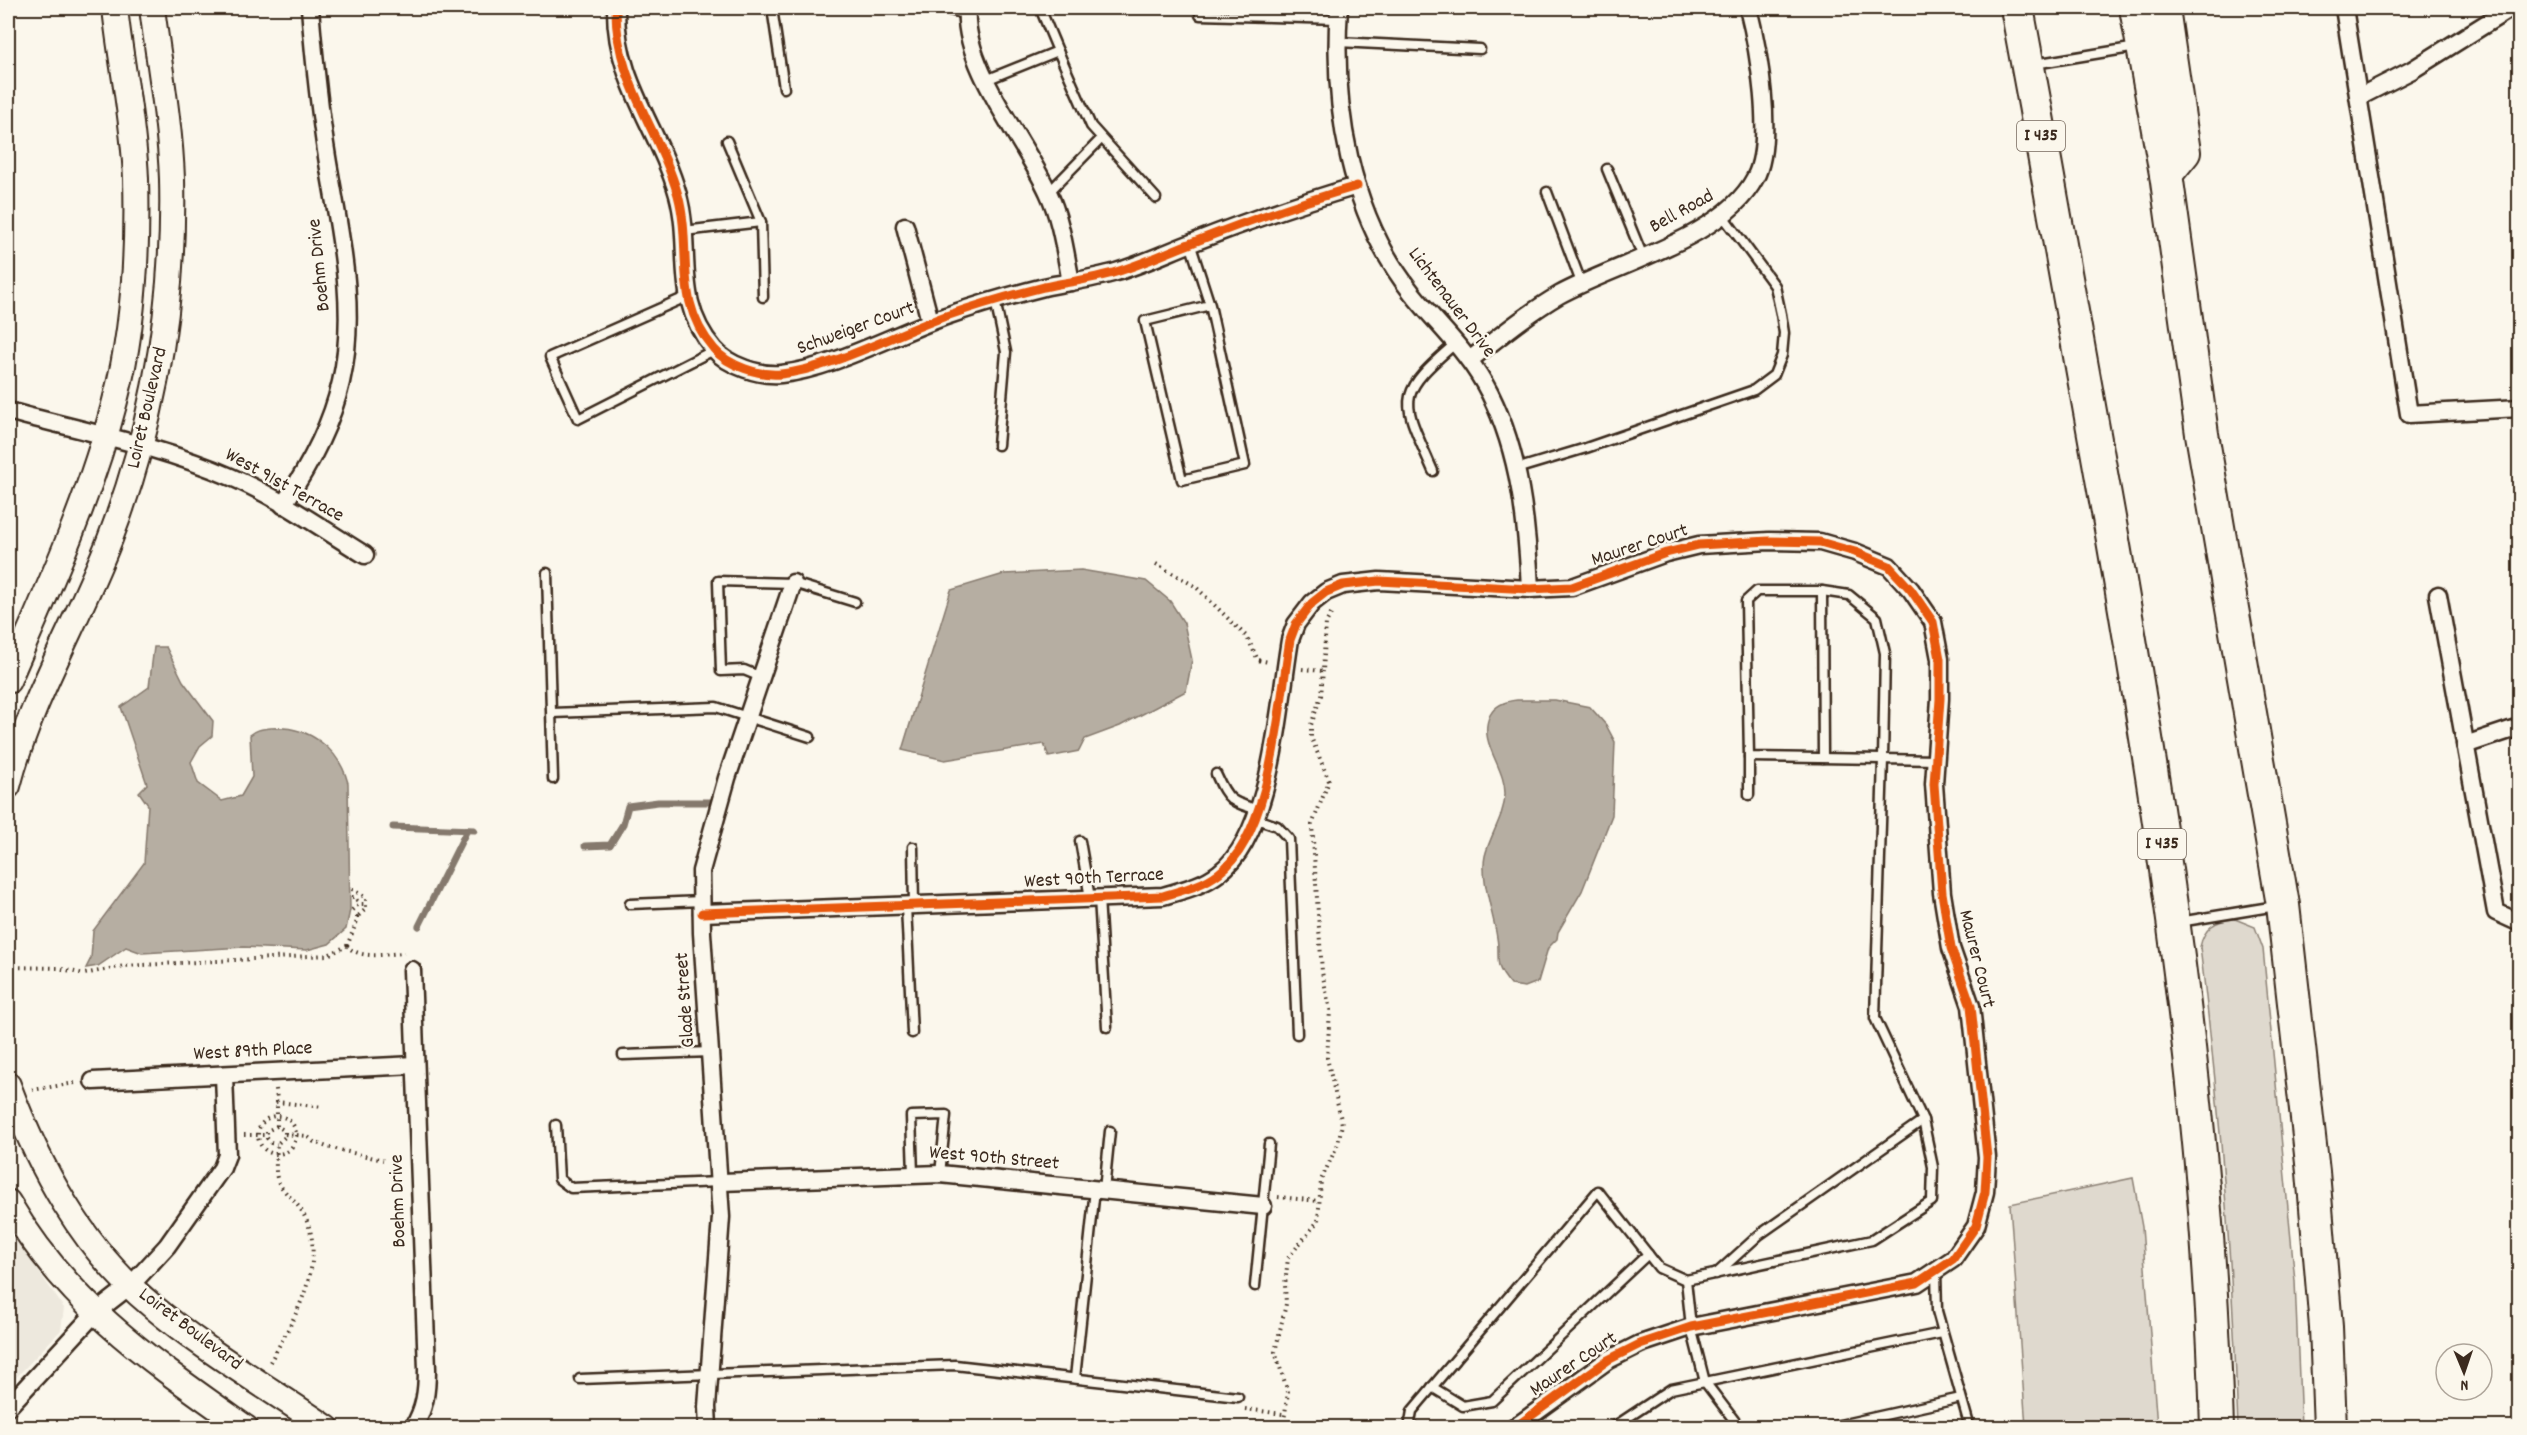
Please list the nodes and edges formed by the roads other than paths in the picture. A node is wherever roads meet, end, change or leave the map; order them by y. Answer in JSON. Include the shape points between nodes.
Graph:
{"nodes":[{"id":1,"x":115,"y":8,"type":"edge"},
{"id":2,"x":152,"y":8,"type":"edge"},
{"id":3,"x":310,"y":8,"type":"edge"},
{"id":4,"x":616,"y":8,"type":"edge"},
{"id":5,"x":772,"y":8,"type":"edge"},
{"id":6,"x":941,"y":8,"type":"edge"},
{"id":7,"x":1040,"y":8,"type":"edge"},
{"id":8,"x":1748,"y":8,"type":"edge"},
{"id":9,"x":2017,"y":8,"type":"edge"},
{"id":10,"x":2136,"y":8,"type":"edge"},
{"id":11,"x":2163,"y":8,"type":"edge"},
{"id":12,"x":2344,"y":8,"type":"edge"},
{"id":13,"x":2511,"y":8,"type":"edge"},
{"id":14,"x":966,"y":11,"type":"edge"},
{"id":15,"x":1339,"y":13,"type":"edge"},
{"id":16,"x":1200,"y":15,"type":"dead end"},
{"id":17,"x":1338,"y":42,"type":"junction"},
{"id":18,"x":2143,"y":46,"type":"junction"},
{"id":19,"x":1480,"y":49,"type":"dead end"},
{"id":20,"x":1058,"y":51,"type":"junction"},
{"id":21,"x":2028,"y":65,"type":"junction"},
{"id":22,"x":986,"y":80,"type":"junction"},
{"id":23,"x":784,"y":88,"type":"dead end"},
{"id":24,"x":2359,"y":97,"type":"junction"},
{"id":25,"x":1101,"y":139,"type":"junction"},
{"id":26,"x":727,"y":141,"type":"dead end"},
{"id":27,"x":1607,"y":169,"type":"dead end"},
{"id":28,"x":2166,"y":174,"type":"junction"},
{"id":29,"x":1357,"y":186,"type":"junction"},
{"id":30,"x":1049,"y":192,"type":"junction"},
{"id":31,"x":1547,"y":192,"type":"dead end"},
{"id":32,"x":1156,"y":198,"type":"dead end"},
{"id":33,"x":1723,"y":216,"type":"junction"},
{"id":34,"x":761,"y":222,"type":"junction"},
{"id":35,"x":905,"y":226,"type":"dead end"},
{"id":36,"x":684,"y":231,"type":"junction"},
{"id":37,"x":1190,"y":243,"type":"junction"},
{"id":38,"x":1643,"y":257,"type":"junction"},
{"id":39,"x":1071,"y":282,"type":"junction"},
{"id":40,"x":1582,"y":285,"type":"junction"},
{"id":41,"x":686,"y":297,"type":"junction"},
{"id":42,"x":762,"y":297,"type":"dead end"},
{"id":43,"x":995,"y":300,"type":"junction"},
{"id":44,"x":1210,"y":306,"type":"junction"},
{"id":45,"x":930,"y":321,"type":"junction"},
{"id":46,"x":1456,"y":343,"type":"junction"},
{"id":47,"x":714,"y":350,"type":"junction"},
{"id":48,"x":1471,"y":359,"type":"junction"},
{"id":49,"x":2520,"y":408,"type":"edge"},
{"id":50,"x":8,"y":411,"type":"edge"},
{"id":51,"x":105,"y":437,"type":"junction"},
{"id":52,"x":998,"y":445,"type":"dead end"},
{"id":53,"x":142,"y":447,"type":"junction"},
{"id":54,"x":1516,"y":469,"type":"junction"},
{"id":55,"x":1433,"y":471,"type":"dead end"},
{"id":56,"x":283,"y":505,"type":"junction"},
{"id":57,"x":365,"y":555,"type":"dead end"},
{"id":58,"x":547,"y":573,"type":"dead end"},
{"id":59,"x":793,"y":583,"type":"junction"},
{"id":60,"x":1530,"y":589,"type":"junction"},
{"id":61,"x":1822,"y":591,"type":"junction"},
{"id":62,"x":2438,"y":595,"type":"dead end"},
{"id":63,"x":855,"y":602,"type":"dead end"},
{"id":64,"x":10,"y":667,"type":"edge"},
{"id":65,"x":761,"y":677,"type":"junction"},
{"id":66,"x":552,"y":713,"type":"junction"},
{"id":67,"x":747,"y":717,"type":"junction"},
{"id":68,"x":2520,"y":729,"type":"edge"},
{"id":69,"x":810,"y":737,"type":"dead end"},
{"id":70,"x":2465,"y":745,"type":"junction"},
{"id":71,"x":1749,"y":757,"type":"junction"},
{"id":72,"x":1823,"y":758,"type":"junction"},
{"id":73,"x":1883,"y":759,"type":"junction"},
{"id":74,"x":1936,"y":760,"type":"junction"},
{"id":75,"x":1216,"y":774,"type":"dead end"},
{"id":76,"x":553,"y":779,"type":"dead end"},
{"id":77,"x":8,"y":786,"type":"edge"},
{"id":78,"x":1749,"y":795,"type":"dead end"},
{"id":79,"x":1258,"y":815,"type":"junction"},
{"id":80,"x":1080,"y":841,"type":"dead end"},
{"id":81,"x":913,"y":848,"type":"dead end"},
{"id":82,"x":1095,"y":898,"type":"junction"},
{"id":83,"x":630,"y":904,"type":"dead end"},
{"id":84,"x":910,"y":905,"type":"junction"},
{"id":85,"x":2283,"y":905,"type":"junction"},
{"id":86,"x":702,"y":907,"type":"junction"},
{"id":87,"x":2173,"y":923,"type":"junction"},
{"id":88,"x":2520,"y":923,"type":"edge"},
{"id":89,"x":412,"y":970,"type":"road end"},
{"id":90,"x":1107,"y":1027,"type":"dead end"},
{"id":91,"x":912,"y":1033,"type":"dead end"},
{"id":92,"x":1297,"y":1034,"type":"dead end"},
{"id":93,"x":711,"y":1052,"type":"junction"},
{"id":94,"x":623,"y":1055,"type":"dead end"},
{"id":95,"x":415,"y":1065,"type":"junction"},
{"id":96,"x":224,"y":1075,"type":"junction"},
{"id":97,"x":93,"y":1081,"type":"road end"},
{"id":98,"x":8,"y":1085,"type":"edge"},
{"id":99,"x":1923,"y":1120,"type":"junction"},
{"id":100,"x":556,"y":1125,"type":"dead end"},
{"id":101,"x":1110,"y":1131,"type":"dead end"},
{"id":102,"x":1269,"y":1144,"type":"dead end"},
{"id":103,"x":913,"y":1174,"type":"junction"},
{"id":104,"x":940,"y":1174,"type":"junction"},
{"id":105,"x":721,"y":1182,"type":"junction"},
{"id":106,"x":1099,"y":1189,"type":"junction"},
{"id":107,"x":1268,"y":1201,"type":"junction"},
{"id":108,"x":8,"y":1202,"type":"edge"},
{"id":109,"x":1648,"y":1254,"type":"junction"},
{"id":110,"x":1936,"y":1270,"type":"junction"},
{"id":111,"x":1716,"y":1274,"type":"junction"},
{"id":112,"x":1686,"y":1280,"type":"junction"},
{"id":113,"x":131,"y":1285,"type":"junction"},
{"id":114,"x":1255,"y":1286,"type":"dead end"},
{"id":115,"x":95,"y":1313,"type":"junction"},
{"id":116,"x":1690,"y":1327,"type":"junction"},
{"id":117,"x":1942,"y":1333,"type":"junction"},
{"id":118,"x":710,"y":1375,"type":"junction"},
{"id":119,"x":1075,"y":1378,"type":"junction"},
{"id":120,"x":580,"y":1379,"type":"dead end"},
{"id":121,"x":1705,"y":1382,"type":"junction"},
{"id":122,"x":1432,"y":1387,"type":"junction"},
{"id":123,"x":1238,"y":1397,"type":"dead end"},
{"id":124,"x":1961,"y":1398,"type":"junction"},
{"id":125,"x":8,"y":1407,"type":"edge"},
{"id":126,"x":246,"y":1428,"type":"edge"},
{"id":127,"x":327,"y":1428,"type":"edge"},
{"id":128,"x":413,"y":1428,"type":"edge"},
{"id":129,"x":708,"y":1428,"type":"edge"},
{"id":130,"x":1409,"y":1428,"type":"edge"},
{"id":131,"x":1514,"y":1428,"type":"edge"},
{"id":132,"x":1612,"y":1428,"type":"edge"},
{"id":133,"x":1740,"y":1428,"type":"edge"},
{"id":134,"x":1826,"y":1428,"type":"edge"},
{"id":135,"x":1970,"y":1428,"type":"edge"},
{"id":136,"x":2217,"y":1428,"type":"edge"},
{"id":137,"x":2330,"y":1428,"type":"edge"}],
"edges":[{"from":1,"to":51,"type":"street","name":"Loiret Boulevard","via":[[133,151],[136,237],[129,325]]},
{"from":2,"to":53,"type":"street","name":"Loiret Boulevard","via":[[169,139],[172,238],[161,361]]},
{"from":3,"to":56,"type":"street","name":"Boehm Drive","via":[[321,119],[345,274],[347,346],[341,383],[328,421],[309,467]]},
{"from":4,"to":36,"type":"street","name":"Schweiger Court","via":[[626,71],[667,163]]},
{"from":5,"to":23,"type":"lane"},
{"from":6,"to":14,"type":"lane"},
{"from":7,"to":20,"type":"lane"},
{"from":8,"to":33,"type":"street","name":"Bell Road","via":[[1760,63],[1764,143],[1756,176],[1741,200]]},
{"from":9,"to":21,"type":"highway","number":"I 435"},
{"from":10,"to":18,"type":"highway"},
{"from":11,"to":28,"type":"highway","via":[[2184,152]]},
{"from":12,"to":24,"type":"street"},
{"from":13,"to":24,"type":"street","via":[[2412,70]]},
{"from":14,"to":22,"type":"street","via":[[969,41]]},
{"from":15,"to":16,"type":"lane"},
{"from":15,"to":17,"type":"street","name":"Lichtenauer Drive"},
{"from":17,"to":19,"type":"lane"},
{"from":17,"to":29,"type":"street","name":"Lichtenauer Drive","via":[[1339,100]]},
{"from":18,"to":21,"type":"lane"},
{"from":18,"to":28,"type":"highway"},
{"from":20,"to":22,"type":"lane"},
{"from":20,"to":25,"type":"lane","via":[[1091,126]]},
{"from":21,"to":87,"type":"highway","number":"I 435","via":[[2142,709]]},
{"from":22,"to":30,"type":"street"},
{"from":24,"to":49,"type":"street","via":[[2409,414]]},
{"from":25,"to":30,"type":"lane"},
{"from":25,"to":32,"type":"lane"},
{"from":26,"to":34,"type":"lane"},
{"from":27,"to":38,"type":"lane"},
{"from":28,"to":85,"type":"highway","via":[[2202,434]]},
{"from":29,"to":37,"type":"street","name":"Schweiger Court","via":[[1300,202]]},
{"from":29,"to":46,"type":"street","name":"Lichtenauer Drive","via":[[1384,249],[1411,292]]},
{"from":30,"to":39,"type":"street"},
{"from":31,"to":40,"type":"lane"},
{"from":33,"to":38,"type":"street","name":"Bell Road"},
{"from":33,"to":54,"type":"lane","via":[[1775,286],[1784,333],[1782,355],[1774,375],[1754,390]]},
{"from":34,"to":36,"type":"lane"},
{"from":34,"to":42,"type":"lane"},
{"from":35,"to":45,"type":"street"},
{"from":36,"to":41,"type":"street","name":"Schweiger Court"},
{"from":37,"to":39,"type":"street","name":"Schweiger Court","via":[[1121,271]]},
{"from":37,"to":44,"type":"lane"},
{"from":38,"to":40,"type":"street","name":"Bell Road"},
{"from":39,"to":43,"type":"street","name":"Schweiger Court"},
{"from":40,"to":48,"type":"street","name":"Bell Road","via":[[1559,296]]},
{"from":41,"to":47,"type":"street","name":"Schweiger Court"},
{"from":41,"to":47,"type":"lane","via":[[550,357],[578,418]]},
{"from":43,"to":45,"type":"street","name":"Schweiger Court"},
{"from":43,"to":52,"type":"lane","via":[[1006,352]]},
{"from":44,"to":44,"type":"lane","via":[[1245,465],[1182,480],[1146,321]]},
{"from":45,"to":47,"type":"street","name":"Schweiger Court","via":[[831,360],[780,374],[738,366]]},
{"from":46,"to":48,"type":"street","name":"Lichtenauer Drive"},
{"from":46,"to":55,"type":"lane","via":[[1413,383],[1408,400],[1409,417]]},
{"from":48,"to":54,"type":"street","name":"Lichtenauer Drive","via":[[1498,412]]},
{"from":50,"to":51,"type":"street","name":"West 91st Terrace"},
{"from":51,"to":53,"type":"street","name":"West 91st Terrace"},
{"from":51,"to":64,"type":"street","name":"Loiret Boulevard","via":[[76,522]]},
{"from":53,"to":56,"type":"street","name":"West 91st Terrace","via":[[232,477]]},
{"from":53,"to":77,"type":"street","name":"Loiret Boulevard","via":[[110,539],[20,744]]},
{"from":54,"to":60,"type":"street","name":"Lichtenauer Drive"},
{"from":56,"to":57,"type":"street","name":"West 91st Terrace"},
{"from":58,"to":66,"type":"lane"},
{"from":59,"to":63,"type":"lane"},
{"from":59,"to":65,"type":"street","name":"Glade Street"},
{"from":59,"to":65,"type":"lane","via":[[718,581],[721,671],[744,670]]},
{"from":60,"to":74,"type":"street","name":"Maurer Court","via":[[1572,587],[1699,545],[1820,542],[1889,566],[1933,622],[1940,659]]},
{"from":60,"to":79,"type":"street","name":"West 90th Terrace","via":[[1379,581],[1343,585],[1326,592],[1302,615],[1290,640]]},
{"from":61,"to":71,"type":"lane","via":[[1757,591],[1746,601]]},
{"from":61,"to":72,"type":"lane"},
{"from":61,"to":73,"type":"lane","via":[[1849,595],[1877,618],[1885,653]]},
{"from":62,"to":70,"type":"street"},
{"from":65,"to":67,"type":"street","name":"Glade Street"},
{"from":66,"to":67,"type":"lane","via":[[716,707]]},
{"from":66,"to":76,"type":"lane"},
{"from":67,"to":69,"type":"lane"},
{"from":67,"to":86,"type":"street","name":"Glade Street","via":[[704,853]]},
{"from":68,"to":70,"type":"street"},
{"from":70,"to":88,"type":"street","via":[[2496,912]]},
{"from":71,"to":72,"type":"lane"},
{"from":71,"to":78,"type":"lane"},
{"from":72,"to":73,"type":"lane"},
{"from":73,"to":74,"type":"lane"},
{"from":73,"to":99,"type":"lane","via":[[1875,1018]]},
{"from":74,"to":110,"type":"street","name":"Maurer Court","via":[[1934,784],[1942,893],[1951,948],[1971,1006],[1987,1157],[1985,1192],[1976,1226],[1953,1259]]},
{"from":75,"to":79,"type":"lane","via":[[1226,796]]},
{"from":79,"to":82,"type":"street","name":"West 90th Terrace","via":[[1234,859],[1201,885],[1163,896]]},
{"from":79,"to":92,"type":"lane","via":[[1286,832],[1289,839]]},
{"from":80,"to":82,"type":"lane"},
{"from":81,"to":84,"type":"lane"},
{"from":82,"to":84,"type":"street","name":"West 90th Terrace"},
{"from":82,"to":90,"type":"lane"},
{"from":83,"to":86,"type":"lane"},
{"from":84,"to":86,"type":"street","name":"West 90th Terrace"},
{"from":84,"to":91,"type":"lane"},
{"from":85,"to":87,"type":"lane"},
{"from":85,"to":137,"type":"highway","via":[[2313,1172]]},
{"from":86,"to":93,"type":"street","name":"Glade Street"},
{"from":87,"to":136,"type":"highway","number":"I 435","via":[[2193,1085]]},
{"from":89,"to":95,"type":"street","name":"Boehm Drive"},
{"from":93,"to":94,"type":"lane"},
{"from":93,"to":105,"type":"street","name":"Glade Street"},
{"from":95,"to":96,"type":"street","name":"West 89th Place"},
{"from":95,"to":128,"type":"street","name":"Boehm Drive","via":[[427,1394]]},
{"from":96,"to":97,"type":"street","name":"West 89th Place"},
{"from":96,"to":113,"type":"street","via":[[227,1146],[222,1168],[167,1246]]},
{"from":98,"to":113,"type":"street","name":"Loiret Boulevard","via":[[29,1139],[55,1188],[99,1251]]},
{"from":99,"to":111,"type":"lane","via":[[1759,1235]]},
{"from":99,"to":111,"type":"lane","via":[[1933,1167],[1932,1201],[1872,1240]]},
{"from":100,"to":105,"type":"lane","via":[[559,1179],[571,1188]]},
{"from":101,"to":106,"type":"lane"},
{"from":102,"to":107,"type":"lane"},
{"from":103,"to":104,"type":"street","name":"West 90th Street"},
{"from":103,"to":104,"type":"lane","via":[[911,1116],[946,1115]]},
{"from":103,"to":105,"type":"street","name":"West 90th Street"},
{"from":104,"to":106,"type":"street","name":"West 90th Street"},
{"from":105,"to":118,"type":"street","name":"Glade Street"},
{"from":106,"to":107,"type":"street","name":"West 90th Street"},
{"from":106,"to":119,"type":"lane"},
{"from":107,"to":114,"type":"lane"},
{"from":108,"to":115,"type":"street","via":[[39,1250]]},
{"from":109,"to":112,"type":"lane","via":[[1659,1268]]},
{"from":109,"to":122,"type":"lane","via":[[1492,1401],[1463,1406]]},
{"from":109,"to":122,"type":"lane","via":[[1598,1191]]},
{"from":110,"to":116,"type":"street","name":"Maurer Court","via":[[1917,1283],[1895,1289]]},
{"from":110,"to":117,"type":"lane"},
{"from":111,"to":112,"type":"lane"},
{"from":112,"to":116,"type":"lane"},
{"from":113,"to":115,"type":"street"},
{"from":113,"to":127,"type":"street","name":"Loiret Boulevard","via":[[181,1328]]},
{"from":115,"to":125,"type":"street"},
{"from":115,"to":126,"type":"street","via":[[152,1362]]},
{"from":116,"to":121,"type":"lane"},
{"from":116,"to":131,"type":"street","name":"Maurer Court","via":[[1608,1360]]},
{"from":117,"to":121,"type":"lane"},
{"from":117,"to":124,"type":"lane"},
{"from":118,"to":119,"type":"lane","via":[[943,1365]]},
{"from":118,"to":120,"type":"lane"},
{"from":118,"to":129,"type":"street","name":"Glade Street"},
{"from":119,"to":123,"type":"lane"},
{"from":121,"to":132,"type":"lane","via":[[1671,1389]]},
{"from":121,"to":133,"type":"lane"},
{"from":122,"to":130,"type":"lane","via":[[1412,1411]]},
{"from":124,"to":134,"type":"lane"},
{"from":124,"to":135,"type":"lane"}]}
